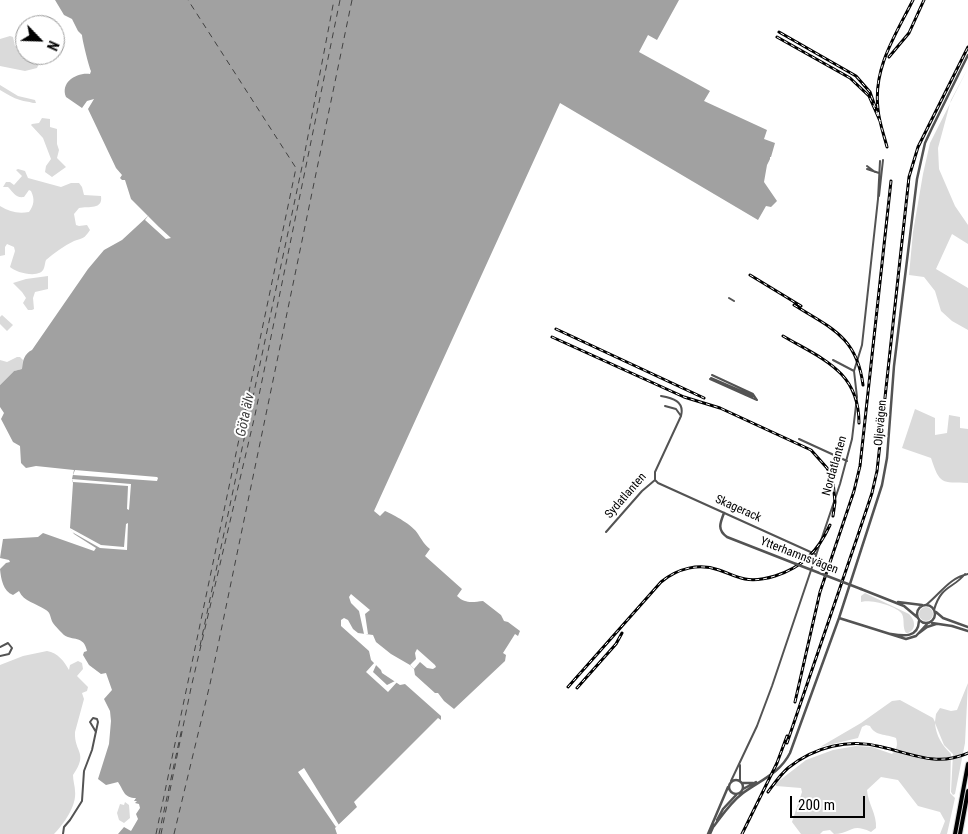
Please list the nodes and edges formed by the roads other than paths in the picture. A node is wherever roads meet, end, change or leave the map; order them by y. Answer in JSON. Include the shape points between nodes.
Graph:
{"nodes":[{"id":1,"x":968,"y":55,"type":"edge"},
{"id":2,"x":881,"y":160,"type":"dead end"},
{"id":3,"x":867,"y":168,"type":"dead end"},
{"id":4,"x":880,"y":173,"type":"junction"},
{"id":5,"x":729,"y":298,"type":"dead end"},
{"id":6,"x":734,"y":301,"type":"dead end"},
{"id":7,"x":833,"y":360,"type":"dead end"},
{"id":8,"x":854,"y":371,"type":"junction"},
{"id":9,"x":711,"y":377,"type":"dead end"},
{"id":10,"x":661,"y":396,"type":"dead end"},
{"id":11,"x":756,"y":397,"type":"dead end"},
{"id":12,"x":665,"y":406,"type":"dead end"},
{"id":13,"x":680,"y":416,"type":"junction"},
{"id":14,"x":799,"y":439,"type":"dead end"},
{"id":15,"x":847,"y":461,"type":"junction"},
{"id":16,"x":655,"y":480,"type":"junction"},
{"id":17,"x":724,"y":513,"type":"junction"},
{"id":18,"x":606,"y":532,"type":"dead end"},
{"id":19,"x":815,"y":554,"type":"junction"},
{"id":20,"x":966,"y":574,"type":"edge"},
{"id":21,"x":891,"y":600,"type":"junction"},
{"id":22,"x":925,"y":605,"type":"junction"},
{"id":23,"x":935,"y":610,"type":"junction"},
{"id":24,"x":838,"y":618,"type":"junction"},
{"id":25,"x":918,"y":618,"type":"junction"},
{"id":26,"x":929,"y":623,"type":"junction"},
{"id":27,"x":938,"y":624,"type":"junction"},
{"id":28,"x":968,"y":627,"type":"edge"},
{"id":29,"x":968,"y":631,"type":"edge"},
{"id":30,"x":885,"y":633,"type":"junction"},
{"id":31,"x":918,"y":634,"type":"junction"},
{"id":32,"x":0,"y":647,"type":"edge"},
{"id":33,"x":0,"y":656,"type":"edge"},
{"id":34,"x":96,"y":732,"type":"junction"},
{"id":35,"x":740,"y":762,"type":"junction"},
{"id":36,"x":968,"y":764,"type":"edge"},
{"id":37,"x":764,"y":778,"type":"junction"},
{"id":38,"x":731,"y":781,"type":"junction"},
{"id":39,"x":741,"y":782,"type":"junction"},
{"id":40,"x":757,"y":782,"type":"junction"},
{"id":41,"x":728,"y":787,"type":"junction"},
{"id":42,"x":742,"y":790,"type":"junction"},
{"id":43,"x":968,"y":791,"type":"edge"},
{"id":44,"x":737,"y":794,"type":"junction"},
{"id":45,"x":714,"y":826,"type":"junction"},
{"id":46,"x":63,"y":834,"type":"edge"},
{"id":47,"x":709,"y":834,"type":"edge"},
{"id":48,"x":955,"y":834,"type":"edge"},
{"id":49,"x":960,"y":834,"type":"edge"}],
"edges":[{"from":1,"to":24,"type":"street","name":"Oljevägen","via":[[932,128],[922,156],[894,366],[884,476]]},
{"from":2,"to":4,"type":"street","name":"Nordatlanten"},
{"from":3,"to":4,"type":"street"},
{"from":4,"to":8,"type":"street","name":"Nordatlanten","via":[[862,345]]},
{"from":5,"to":6,"type":"street"},
{"from":7,"to":8,"type":"street"},
{"from":8,"to":15,"type":"street","name":"Nordatlanten","via":[[857,406]]},
{"from":9,"to":11,"type":"street"},
{"from":10,"to":13,"type":"street","via":[[679,403],[682,409]]},
{"from":12,"to":13,"type":"street","via":[[676,408]]},
{"from":13,"to":16,"type":"street","name":"Sydatlanten","via":[[655,472]]},
{"from":14,"to":15,"type":"street"},
{"from":15,"to":19,"type":"street","name":"Nordatlanten"},
{"from":16,"to":17,"type":"street","name":"Skagerack"},
{"from":16,"to":18,"type":"street","name":"Sydatlanten"},
{"from":17,"to":19,"type":"street","name":"Skagerack"},
{"from":17,"to":21,"type":"street","name":"Ytterhamnsvägen","bridge":true,"via":[[720,528],[727,537]]},
{"from":19,"to":35,"type":"street","name":"Nordatlanten","via":[[761,716]]},
{"from":20,"to":22,"type":"street","via":[[949,582]]},
{"from":20,"to":23,"type":"street","via":[[944,590]]},
{"from":21,"to":22,"type":"street","name":"Ytterhamnsvägen"},
{"from":21,"to":25,"type":"street","name":"Ytterhamnsvägen"},
{"from":22,"to":23,"type":"street"},
{"from":22,"to":25,"type":"street","via":[[918,609]]},
{"from":23,"to":26,"type":"street","via":[[935,617]]},
{"from":23,"to":28,"type":"street","via":[[943,618]]},
{"from":24,"to":30,"type":"street"},
{"from":24,"to":37,"type":"street","name":"Oljevägen","via":[[790,753],[782,766]]},
{"from":25,"to":26,"type":"street"},
{"from":25,"to":30,"type":"street","via":[[918,627],[912,634]]},
{"from":26,"to":27,"type":"street"},
{"from":26,"to":31,"type":"street"},
{"from":27,"to":29,"type":"street"},
{"from":27,"to":31,"type":"street"},
{"from":30,"to":31,"type":"street","via":[[906,640]]},
{"from":32,"to":33,"type":"street","via":[[8,643],[12,648],[9,654]]},
{"from":34,"to":34,"type":"street","via":[[90,722],[93,718],[98,722]]},
{"from":34,"to":46,"type":"street","via":[[84,773],[82,801],[64,827]]},
{"from":35,"to":38,"type":"street","name":"Nordatlanten"},
{"from":35,"to":39,"type":"street","name":"Nordatlanten"},
{"from":36,"to":48,"type":"main road"},
{"from":37,"to":40,"type":"street","name":"Oljevägen"},
{"from":37,"to":45,"type":"street","name":"Oljevägen","via":[[730,805]]},
{"from":38,"to":39,"type":"street","name":"Oljevägen"},
{"from":38,"to":41,"type":"street","name":"Oljevägen"},
{"from":39,"to":40,"type":"street","name":"Oljevägen"},
{"from":39,"to":42,"type":"street"},
{"from":40,"to":42,"type":"street","name":"Oljevägen"},
{"from":41,"to":44,"type":"street","via":[[731,793]]},
{"from":41,"to":47,"type":"street","name":"Oljevägen"},
{"from":42,"to":44,"type":"street","name":"Oljevägen"},
{"from":43,"to":49,"type":"main road"},
{"from":44,"to":45,"type":"street","name":"Oljevägen","via":[[723,809]]},
{"from":45,"to":47,"type":"street","name":"Oljevägen"}]}
